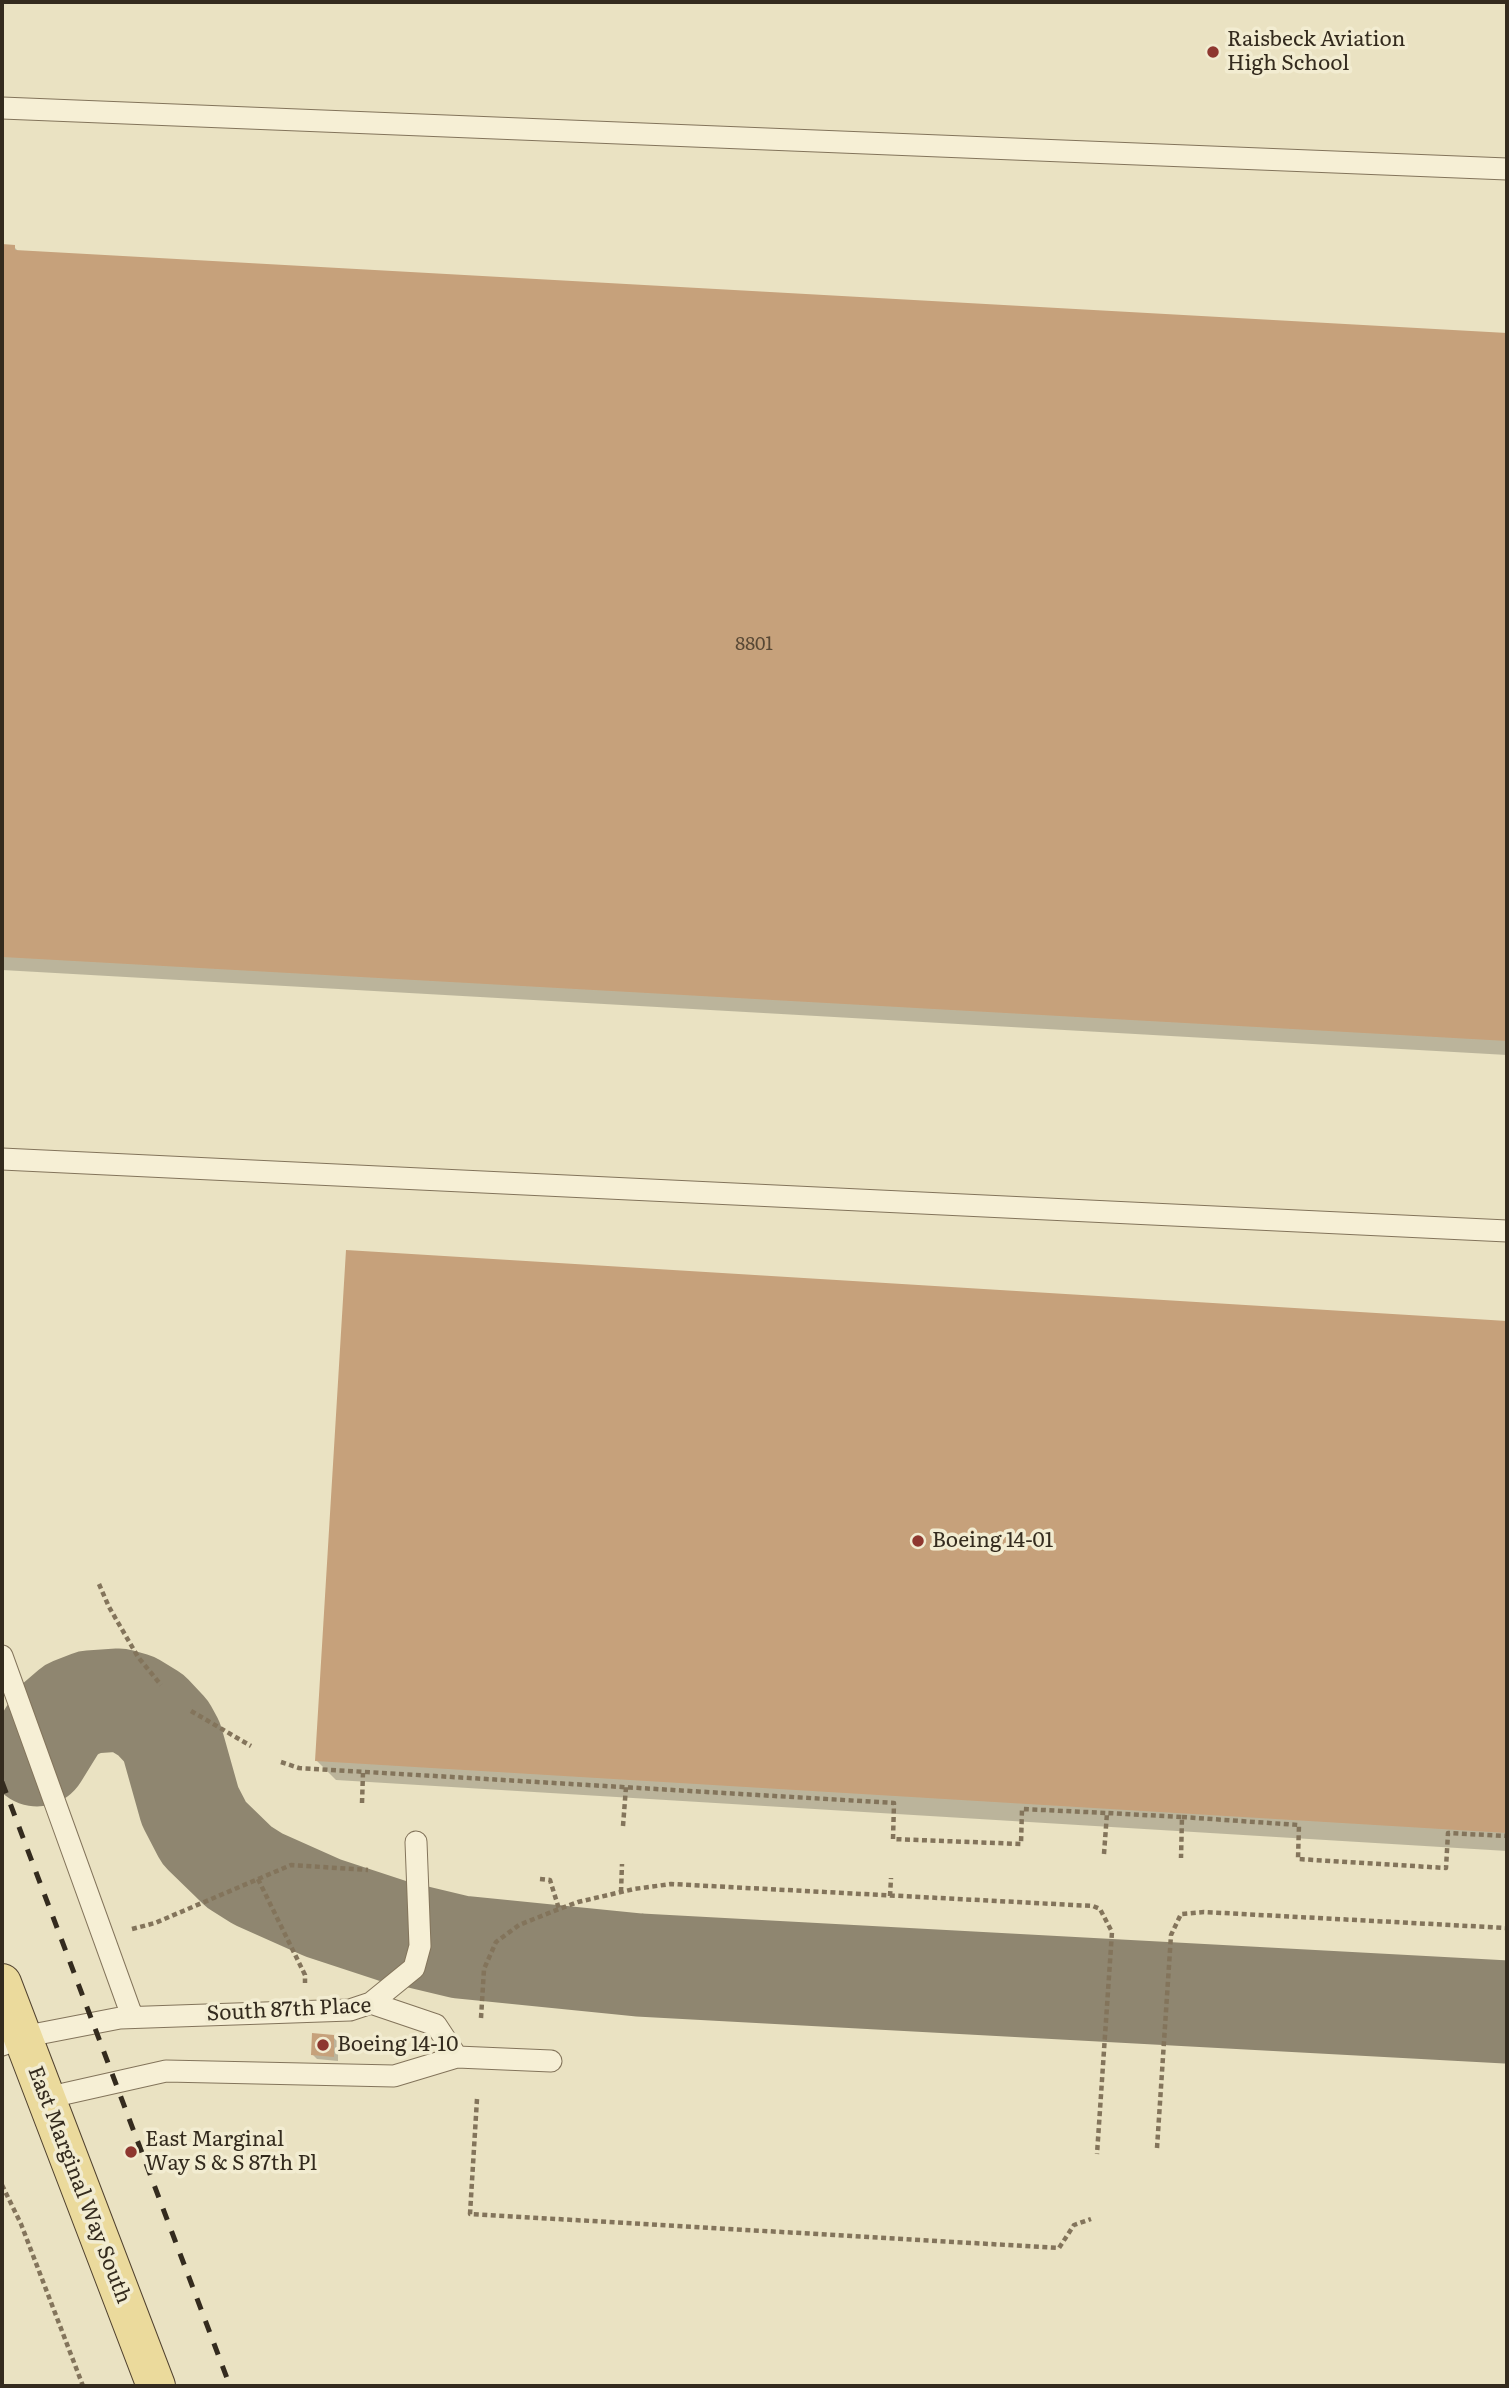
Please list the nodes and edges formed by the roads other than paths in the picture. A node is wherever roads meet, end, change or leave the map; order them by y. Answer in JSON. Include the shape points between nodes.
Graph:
{"nodes":[{"id":1,"x":2,"y":107,"type":"edge"},
{"id":2,"x":1507,"y":170,"type":"edge"},
{"id":3,"x":2,"y":1158,"type":"edge"},
{"id":4,"x":1507,"y":1231,"type":"edge"},
{"id":5,"x":2,"y":1656,"type":"edge"},
{"id":6,"x":416,"y":1842,"type":"dead end"},
{"id":7,"x":2,"y":1983,"type":"edge"},
{"id":8,"x":371,"y":2003,"type":"junction"},
{"id":9,"x":132,"y":2016,"type":"junction"},
{"id":10,"x":12,"y":2041,"type":"edge"},
{"id":11,"x":457,"y":2057,"type":"junction"},
{"id":12,"x":551,"y":2061,"type":"dead end"},
{"id":13,"x":46,"y":2098,"type":"junction"},
{"id":14,"x":156,"y":2386,"type":"edge"}],
"edges":[{"from":1,"to":2,"type":"lane"},
{"from":3,"to":4,"type":"lane"},
{"from":5,"to":9,"type":"lane"},
{"from":6,"to":8,"type":"lane","via":[[421,1946],[414,1968]]},
{"from":7,"to":10,"type":"main road","name":"East Marginal Way South"},
{"from":8,"to":9,"type":"lane","name":"South 87th Place","via":[[350,2010]]},
{"from":8,"to":11,"type":"lane","name":"South 87th Place","via":[[436,2025]]},
{"from":9,"to":10,"type":"lane","name":"South 87th Place"},
{"from":10,"to":13,"type":"main road","name":"East Marginal Way South"},
{"from":11,"to":12,"type":"lane"},
{"from":11,"to":13,"type":"lane","via":[[394,2076],[166,2071]]},
{"from":13,"to":14,"type":"main road","name":"East Marginal Way South"}]}
